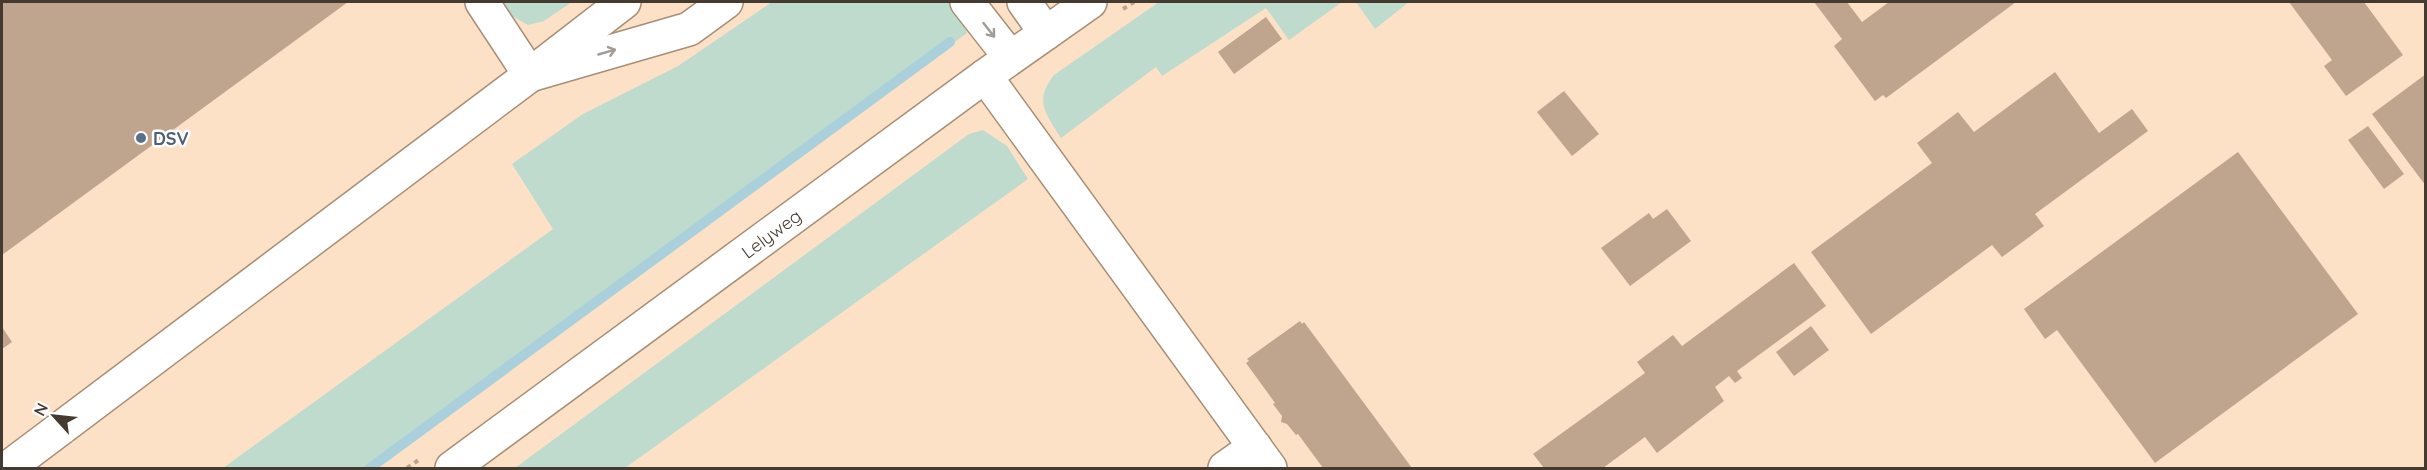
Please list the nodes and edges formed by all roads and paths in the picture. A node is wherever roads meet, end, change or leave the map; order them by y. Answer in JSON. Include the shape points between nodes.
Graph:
{"nodes":[{"id":1,"x":482,"y":2,"type":"edge"},
{"id":2,"x":624,"y":2,"type":"edge"},
{"id":3,"x":726,"y":2,"type":"edge"},
{"id":4,"x":967,"y":2,"type":"edge"},
{"id":5,"x":1024,"y":2,"type":"edge"},
{"id":6,"x":1090,"y":2,"type":"edge"},
{"id":7,"x":1046,"y":33,"type":"junction"},
{"id":8,"x":998,"y":67,"type":"junction"},
{"id":9,"x":530,"y":75,"type":"junction"},
{"id":10,"x":1262,"y":458,"type":"edge"},
{"id":11,"x":8,"y":468,"type":"edge"},
{"id":12,"x":452,"y":468,"type":"edge"},
{"id":13,"x":1225,"y":468,"type":"edge"}],
"edges":[{"from":1,"to":9,"type":"street"},
{"from":2,"to":9,"type":"street"},
{"from":9,"to":3,"type":"street","one_way":true,"via":[[689,29]]},
{"from":4,"to":8,"type":"street","one_way":true},
{"from":5,"to":7,"type":"street"},
{"from":6,"to":7,"type":"street","name":"Lelyweg"},
{"from":7,"to":8,"type":"street","name":"Lelyweg"},
{"from":8,"to":10,"type":"street"},
{"from":8,"to":12,"type":"street","name":"Lelyweg"},
{"from":9,"to":11,"type":"street"},
{"from":10,"to":13,"type":"street"}]}
